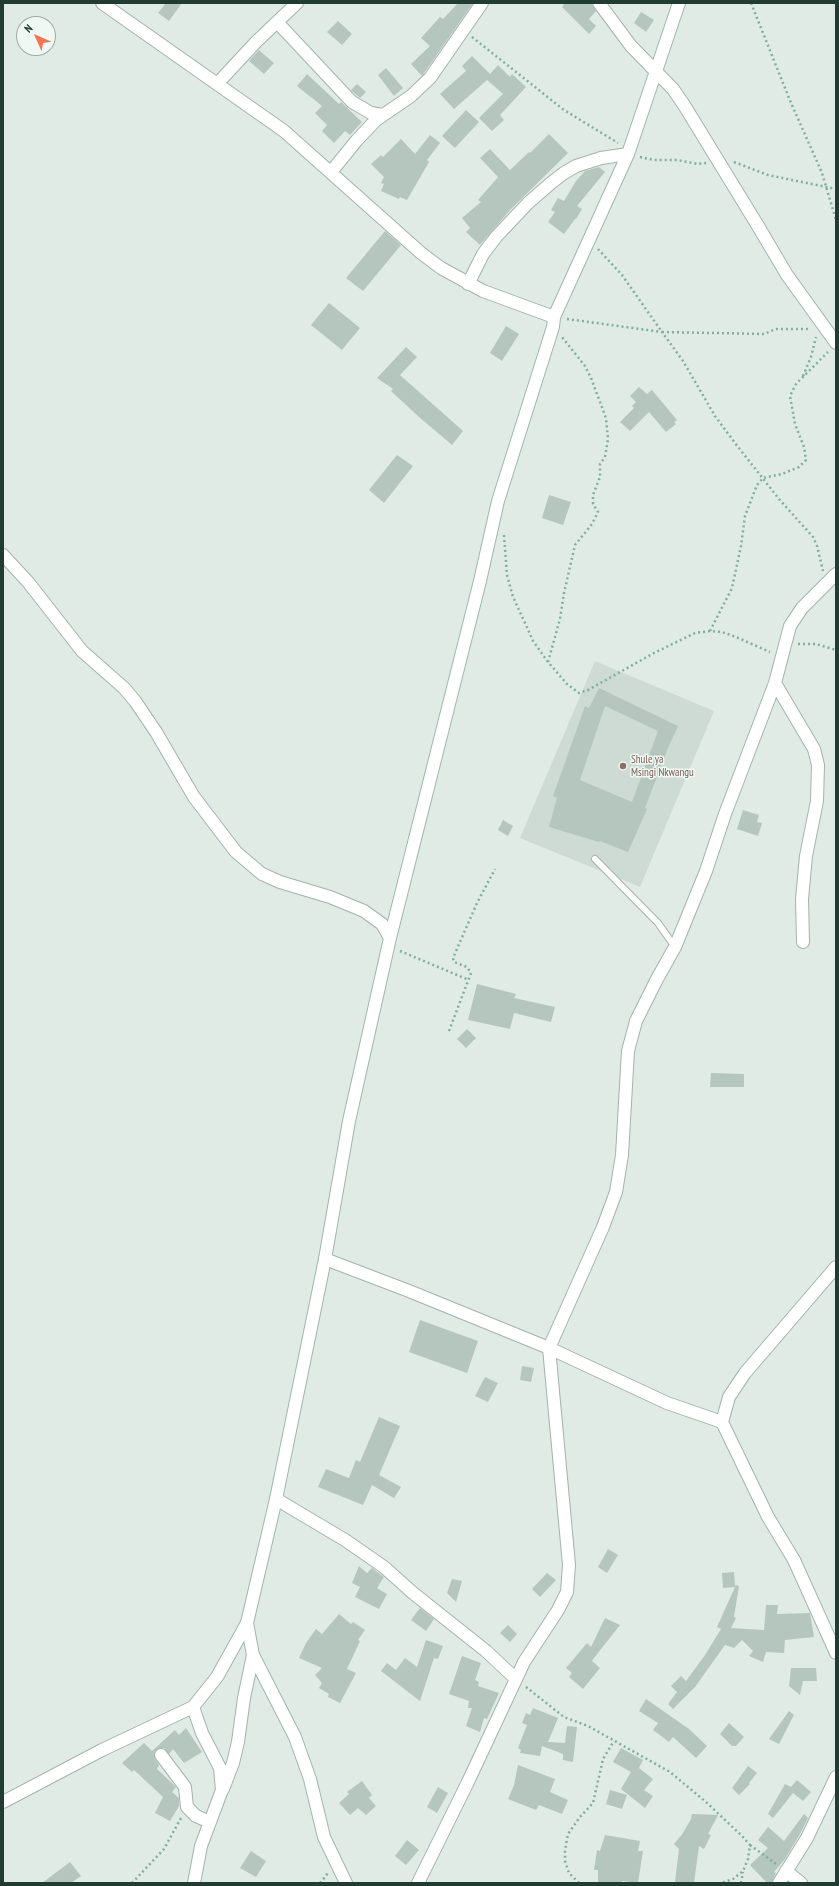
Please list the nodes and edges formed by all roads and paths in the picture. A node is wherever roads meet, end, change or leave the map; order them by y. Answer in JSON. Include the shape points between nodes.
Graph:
{"nodes":[{"id":1,"x":102,"y":3,"type":"edge"},
{"id":2,"x":297,"y":3,"type":"edge"},
{"id":3,"x":482,"y":3,"type":"edge"},
{"id":4,"x":599,"y":3,"type":"edge"},
{"id":5,"x":679,"y":3,"type":"edge"},
{"id":6,"x":751,"y":3,"type":"edge"},
{"id":7,"x":277,"y":22,"type":"junction"},
{"id":8,"x":463,"y":30,"type":"junction"},
{"id":9,"x":655,"y":72,"type":"junction"},
{"id":10,"x":217,"y":84,"type":"junction"},
{"id":11,"x":382,"y":116,"type":"junction"},
{"id":12,"x":629,"y":151,"type":"junction"},
{"id":13,"x":718,"y":160,"type":"junction"},
{"id":14,"x":331,"y":172,"type":"junction"},
{"id":15,"x":827,"y":187,"type":"junction"},
{"id":16,"x":836,"y":189,"type":"edge"},
{"id":17,"x":836,"y":220,"type":"edge"},
{"id":18,"x":588,"y":239,"type":"junction"},
{"id":19,"x":468,"y":284,"type":"junction"},
{"id":20,"x":554,"y":322,"type":"junction"},
{"id":21,"x":821,"y":328,"type":"junction"},
{"id":22,"x":662,"y":332,"type":"junction"},
{"id":23,"x":834,"y":346,"type":"edge"},
{"id":24,"x":802,"y":378,"type":"junction"},
{"id":25,"x":764,"y":478,"type":"junction"},
{"id":26,"x":503,"y":529,"type":"dead end"},
{"id":27,"x":3,"y":555,"type":"edge"},
{"id":28,"x":836,"y":574,"type":"edge"},
{"id":29,"x":827,"y":583,"type":"junction"},
{"id":30,"x":710,"y":631,"type":"junction"},
{"id":31,"x":836,"y":650,"type":"edge"},
{"id":32,"x":783,"y":651,"type":"junction"},
{"id":33,"x":548,"y":662,"type":"junction"},
{"id":34,"x":775,"y":683,"type":"junction"},
{"id":35,"x":595,"y":859,"type":"dead end"},
{"id":36,"x":495,"y":869,"type":"dead end"},
{"id":37,"x":389,"y":942,"type":"junction"},
{"id":38,"x":803,"y":942,"type":"dead end"},
{"id":39,"x":675,"y":947,"type":"junction"},
{"id":40,"x":469,"y":980,"type":"junction"},
{"id":41,"x":449,"y":1031,"type":"dead end"},
{"id":42,"x":325,"y":1259,"type":"junction"},
{"id":43,"x":836,"y":1266,"type":"edge"},
{"id":44,"x":549,"y":1348,"type":"junction"},
{"id":45,"x":722,"y":1422,"type":"junction"},
{"id":46,"x":276,"y":1499,"type":"junction"},
{"id":47,"x":247,"y":1623,"type":"junction"},
{"id":48,"x":836,"y":1653,"type":"edge"},
{"id":49,"x":253,"y":1655,"type":"junction"},
{"id":50,"x":516,"y":1679,"type":"junction"},
{"id":51,"x":193,"y":1708,"type":"junction"},
{"id":52,"x":614,"y":1742,"type":"junction"},
{"id":53,"x":161,"y":1755,"type":"dead end"},
{"id":54,"x":836,"y":1777,"type":"edge"},
{"id":55,"x":222,"y":1790,"type":"junction"},
{"id":56,"x":3,"y":1802,"type":"edge"},
{"id":57,"x":187,"y":1807,"type":"junction"},
{"id":58,"x":210,"y":1822,"type":"junction"},
{"id":59,"x":750,"y":1845,"type":"junction"},
{"id":60,"x":743,"y":1871,"type":"junction"},
{"id":61,"x":786,"y":1871,"type":"junction"},
{"id":62,"x":132,"y":1883,"type":"edge"},
{"id":63,"x":194,"y":1883,"type":"edge"},
{"id":64,"x":346,"y":1883,"type":"edge"},
{"id":65,"x":418,"y":1883,"type":"edge"},
{"id":66,"x":579,"y":1883,"type":"edge"},
{"id":67,"x":721,"y":1883,"type":"edge"},
{"id":68,"x":741,"y":1883,"type":"edge"},
{"id":69,"x":779,"y":1883,"type":"edge"},
{"id":70,"x":800,"y":1883,"type":"edge"}],
"edges":[{"from":1,"to":10,"type":"street"},
{"from":2,"to":7,"type":"street"},
{"from":3,"to":8,"type":"street"},
{"from":4,"to":9,"type":"street"},
{"from":5,"to":9,"type":"street"},
{"from":6,"to":15,"type":"path"},
{"from":7,"to":10,"type":"street"},
{"from":7,"to":11,"type":"street","via":[[352,102]]},
{"from":8,"to":11,"type":"street","via":[[437,70],[421,89]]},
{"from":8,"to":12,"type":"path","via":[[564,110]]},
{"from":9,"to":12,"type":"street"},
{"from":9,"to":13,"type":"street","via":[[684,105]]},
{"from":10,"to":14,"type":"street","via":[[270,121]]},
{"from":11,"to":14,"type":"street","via":[[357,140]]},
{"from":12,"to":13,"type":"path","via":[[654,160],[677,160],[698,164]]},
{"from":12,"to":18,"type":"street"},
{"from":12,"to":19,"type":"street","via":[[576,166],[551,183],[496,237],[483,254]]},
{"from":13,"to":15,"type":"path","via":[[727,160],[768,175]]},
{"from":13,"to":21,"type":"street"},
{"from":14,"to":19,"type":"street","via":[[421,253]]},
{"from":15,"to":16,"type":"path"},
{"from":15,"to":17,"type":"path"},
{"from":18,"to":20,"type":"street"},
{"from":18,"to":22,"type":"path","via":[[622,275]]},
{"from":19,"to":20,"type":"street"},
{"from":20,"to":22,"type":"path"},
{"from":20,"to":33,"type":"path","via":[[585,366],[604,411],[608,439],[605,457],[600,464],[600,477],[593,495],[593,504],[598,512],[575,545],[560,619]]},
{"from":20,"to":37,"type":"street","via":[[498,502]]},
{"from":21,"to":22,"type":"path","via":[[776,329],[764,334]]},
{"from":21,"to":23,"type":"street"},
{"from":21,"to":24,"type":"path"},
{"from":22,"to":25,"type":"path","via":[[683,361],[715,416]]},
{"from":23,"to":24,"type":"path"},
{"from":24,"to":25,"type":"path","via":[[790,396],[806,460],[799,468]]},
{"from":25,"to":29,"type":"path","via":[[815,540]]},
{"from":25,"to":30,"type":"path","via":[[750,498],[732,588]]},
{"from":26,"to":33,"type":"path","via":[[507,575],[513,597],[534,641]]},
{"from":27,"to":37,"type":"street","via":[[28,582],[82,651],[135,701],[194,797],[236,852],[262,874],[364,911],[382,924]]},
{"from":28,"to":29,"type":"street"},
{"from":29,"to":32,"type":"street","via":[[793,620]]},
{"from":30,"to":32,"type":"path"},
{"from":30,"to":33,"type":"path","via":[[695,633],[675,642],[579,693],[567,684]]},
{"from":31,"to":32,"type":"path","via":[[816,644],[801,644]]},
{"from":32,"to":34,"type":"street"},
{"from":34,"to":38,"type":"street","via":[[814,749],[818,765],[817,800],[806,856],[803,891]]},
{"from":34,"to":39,"type":"street","via":[[706,871]]},
{"from":35,"to":39,"type":"lane","via":[[658,923]]},
{"from":36,"to":40,"type":"path","via":[[453,958],[454,962],[470,970]]},
{"from":37,"to":40,"type":"path"},
{"from":37,"to":42,"type":"street","via":[[349,1121]]},
{"from":39,"to":44,"type":"street","via":[[636,1021],[628,1051],[622,1155],[616,1192],[603,1228]]},
{"from":40,"to":41,"type":"path"},
{"from":42,"to":44,"type":"street"},
{"from":42,"to":46,"type":"street"},
{"from":43,"to":45,"type":"street","via":[[745,1373],[729,1397]]},
{"from":44,"to":45,"type":"street","via":[[666,1403]]},
{"from":44,"to":50,"type":"street","via":[[569,1565],[566,1592],[558,1610],[524,1662]]},
{"from":45,"to":48,"type":"street","via":[[768,1517],[794,1560]]},
{"from":46,"to":47,"type":"street"},
{"from":46,"to":50,"type":"street","via":[[345,1540],[384,1567]]},
{"from":47,"to":49,"type":"street"},
{"from":47,"to":51,"type":"street","via":[[217,1678]]},
{"from":49,"to":55,"type":"street","via":[[238,1742]]},
{"from":49,"to":64,"type":"street","via":[[295,1737],[308,1773],[324,1837]]},
{"from":50,"to":52,"type":"path","via":[[564,1717],[588,1726]]},
{"from":50,"to":65,"type":"street"},
{"from":51,"to":55,"type":"street","via":[[202,1733],[220,1768]]},
{"from":51,"to":56,"type":"street","via":[[102,1750]]},
{"from":52,"to":59,"type":"path","via":[[670,1772],[706,1802]]},
{"from":52,"to":66,"type":"path","via":[[603,1759],[593,1803],[568,1834],[566,1861],[569,1873]]},
{"from":53,"to":57,"type":"street","via":[[185,1787]]},
{"from":54,"to":61,"type":"street","via":[[807,1838]]},
{"from":55,"to":58,"type":"street"},
{"from":57,"to":58,"type":"street","via":[[196,1816]]},
{"from":57,"to":62,"type":"path","via":[[164,1849]]},
{"from":58,"to":63,"type":"street","via":[[201,1846]]},
{"from":59,"to":60,"type":"path"},
{"from":59,"to":61,"type":"path"},
{"from":60,"to":67,"type":"path","via":[[733,1879]]},
{"from":60,"to":68,"type":"path"},
{"from":61,"to":69,"type":"street"},
{"from":61,"to":70,"type":"street"}]}
